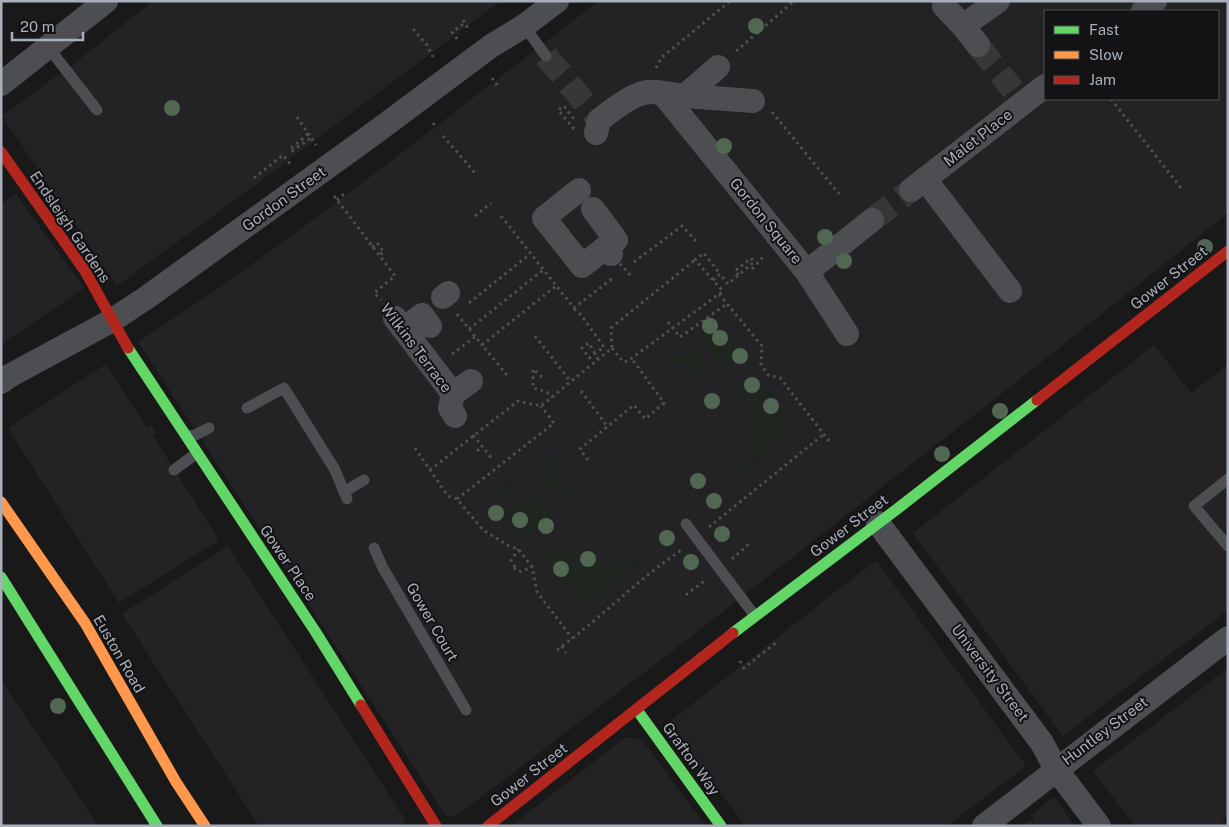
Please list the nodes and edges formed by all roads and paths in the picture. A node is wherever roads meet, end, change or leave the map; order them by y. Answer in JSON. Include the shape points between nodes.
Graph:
{"nodes":[{"id":1,"x":106,"y":1,"type":"edge"},
{"id":2,"x":557,"y":1,"type":"edge"},
{"id":3,"x":730,"y":1,"type":"edge"},
{"id":4,"x":794,"y":1,"type":"edge"},
{"id":5,"x":998,"y":1,"type":"edge"},
{"id":6,"x":1155,"y":1,"type":"edge"},
{"id":7,"x":944,"y":6,"type":"dead end"},
{"id":8,"x":1143,"y":10,"type":"edge"},
{"id":9,"x":524,"y":26,"type":"junction"},
{"id":10,"x":963,"y":26,"type":"junction"},
{"id":11,"x":413,"y":29,"type":"dead end"},
{"id":12,"x":466,"y":32,"type":"dead end"},
{"id":13,"x":457,"y":38,"type":"dead end"},
{"id":14,"x":978,"y":45,"type":"tunnel mouth"},
{"id":15,"x":48,"y":46,"type":"junction"},
{"id":16,"x":546,"y":56,"type":"tunnel mouth"},
{"id":17,"x":433,"y":57,"type":"dead end"},
{"id":18,"x":718,"y":66,"type":"joint"},
{"id":19,"x":492,"y":78,"type":"dead end"},
{"id":20,"x":1,"y":84,"type":"edge"},
{"id":21,"x":1044,"y":86,"type":"edge"},
{"id":22,"x":499,"y":88,"type":"dead end"},
{"id":23,"x":667,"y":91,"type":"junction"},
{"id":24,"x":1113,"y":100,"type":"edge"},
{"id":25,"x":753,"y":101,"type":"dead end"},
{"id":26,"x":97,"y":110,"type":"dead end"},
{"id":27,"x":558,"y":110,"type":"dead end"},
{"id":28,"x":296,"y":117,"type":"dead end"},
{"id":29,"x":586,"y":133,"type":"joint"},
{"id":30,"x":790,"y":134,"type":"dead end"},
{"id":31,"x":310,"y":136,"type":"junction"},
{"id":32,"x":443,"y":136,"type":"dead end"},
{"id":33,"x":316,"y":145,"type":"dead end"},
{"id":34,"x":1,"y":152,"type":"edge"},
{"id":35,"x":290,"y":164,"type":"dead end"},
{"id":36,"x":475,"y":173,"type":"dead end"},
{"id":37,"x":254,"y":178,"type":"dead end"},
{"id":38,"x":1181,"y":188,"type":"dead end"},
{"id":39,"x":341,"y":191,"type":"dead end"},
{"id":40,"x":839,"y":194,"type":"dead end"},
{"id":41,"x":334,"y":196,"type":"dead end"},
{"id":42,"x":337,"y":200,"type":"junction"},
{"id":43,"x":490,"y":203,"type":"dead end"},
{"id":44,"x":474,"y":216,"type":"dead end"},
{"id":45,"x":872,"y":220,"type":"tunnel mouth"},
{"id":46,"x":671,"y":234,"type":"dead end"},
{"id":47,"x":697,"y":242,"type":"dead end"},
{"id":48,"x":608,"y":251,"type":"junction"},
{"id":49,"x":1228,"y":251,"type":"edge"},
{"id":50,"x":530,"y":253,"type":"dead end"},
{"id":51,"x":695,"y":260,"type":"junction"},
{"id":52,"x":543,"y":270,"type":"dead end"},
{"id":53,"x":807,"y":272,"type":"junction"},
{"id":54,"x":720,"y":274,"type":"junction"},
{"id":55,"x":630,"y":275,"type":"dead end"},
{"id":56,"x":739,"y":276,"type":"dead end"},
{"id":57,"x":713,"y":280,"type":"junction"},
{"id":58,"x":556,"y":286,"type":"dead end"},
{"id":59,"x":1010,"y":291,"type":"dead end"},
{"id":60,"x":719,"y":294,"type":"junction"},
{"id":61,"x":728,"y":302,"type":"junction"},
{"id":62,"x":469,"y":304,"type":"dead end"},
{"id":63,"x":574,"y":308,"type":"dead end"},
{"id":64,"x":430,"y":311,"type":"junction"},
{"id":65,"x":111,"y":320,"type":"junction"},
{"id":66,"x":668,"y":322,"type":"dead end"},
{"id":67,"x":673,"y":328,"type":"junction"},
{"id":68,"x":469,"y":329,"type":"junction"},
{"id":69,"x":847,"y":334,"type":"dead end"},
{"id":70,"x":535,"y":336,"type":"dead end"},
{"id":71,"x":475,"y":337,"type":"junction"},
{"id":72,"x":482,"y":345,"type":"junction"},
{"id":73,"x":612,"y":348,"type":"junction"},
{"id":74,"x":451,"y":354,"type":"dead end"},
{"id":75,"x":632,"y":359,"type":"junction"},
{"id":76,"x":598,"y":360,"type":"junction"},
{"id":77,"x":507,"y":375,"type":"dead end"},
{"id":78,"x":542,"y":377,"type":"dead end"},
{"id":79,"x":1,"y":382,"type":"edge"},
{"id":80,"x":571,"y":382,"type":"junction"},
{"id":81,"x":581,"y":391,"type":"dead end"},
{"id":82,"x":552,"y":398,"type":"junction"},
{"id":83,"x":458,"y":400,"type":"dead end"},
{"id":84,"x":541,"y":406,"type":"junction"},
{"id":85,"x":247,"y":408,"type":"dead end"},
{"id":86,"x":607,"y":426,"type":"junction"},
{"id":87,"x":209,"y":428,"type":"dead end"},
{"id":88,"x":185,"y":436,"type":"junction"},
{"id":89,"x":474,"y":436,"type":"junction"},
{"id":90,"x":830,"y":442,"type":"dead end"},
{"id":91,"x":483,"y":446,"type":"junction"},
{"id":92,"x":415,"y":448,"type":"dead end"},
{"id":93,"x":477,"y":451,"type":"dead end"},
{"id":94,"x":197,"y":453,"type":"junction"},
{"id":95,"x":493,"y":460,"type":"dead end"},
{"id":96,"x":588,"y":460,"type":"dead end"},
{"id":97,"x":174,"y":470,"type":"dead end"},
{"id":98,"x":430,"y":470,"type":"junction"},
{"id":99,"x":442,"y":478,"type":"dead end"},
{"id":100,"x":1228,"y":479,"type":"edge"},
{"id":101,"x":364,"y":480,"type":"dead end"},
{"id":102,"x":438,"y":481,"type":"junction"},
{"id":103,"x":457,"y":499,"type":"junction"},
{"id":104,"x":1,"y":502,"type":"edge"},
{"id":105,"x":878,"y":523,"type":"junction"},
{"id":106,"x":686,"y":524,"type":"dead end"},
{"id":107,"x":1228,"y":546,"type":"edge"},
{"id":108,"x":374,"y":548,"type":"dead end"},
{"id":109,"x":518,"y":549,"type":"junction"},
{"id":110,"x":532,"y":567,"type":"junction"},
{"id":111,"x":1,"y":577,"type":"edge"},
{"id":112,"x":755,"y":616,"type":"junction"},
{"id":113,"x":773,"y":637,"type":"dead end"},
{"id":114,"x":572,"y":638,"type":"dead end"},
{"id":115,"x":1228,"y":638,"type":"edge"},
{"id":116,"x":562,"y":646,"type":"dead end"},
{"id":117,"x":566,"y":653,"type":"dead end"},
{"id":118,"x":739,"y":659,"type":"dead end"},
{"id":119,"x":466,"y":710,"type":"dead end"},
{"id":120,"x":638,"y":710,"type":"junction"},
{"id":121,"x":1056,"y":769,"type":"junction"},
{"id":122,"x":997,"y":821,"type":"edge"},
{"id":123,"x":157,"y":826,"type":"edge"},
{"id":124,"x":204,"y":826,"type":"edge"},
{"id":125,"x":436,"y":826,"type":"edge"},
{"id":126,"x":488,"y":826,"type":"edge"},
{"id":127,"x":721,"y":826,"type":"edge"},
{"id":128,"x":1099,"y":826,"type":"edge"}],
"edges":[{"from":1,"to":15,"type":"street"},
{"from":2,"to":9,"type":"street","name":"Gordon Street"},
{"from":3,"to":23,"type":"path","via":[[661,58],[658,67]]},
{"from":4,"to":18,"type":"path"},
{"from":5,"to":10,"type":"street"},
{"from":6,"to":8,"type":"street"},
{"from":7,"to":10,"type":"street"},
{"from":9,"to":16,"type":"lane"},
{"from":9,"to":65,"type":"street","name":"Gordon Street","via":[[491,46],[374,134]]},
{"from":10,"to":14,"type":"street"},
{"from":11,"to":17,"type":"path"},
{"from":12,"to":13,"type":"path","via":[[464,21],[452,32]]},
{"from":15,"to":20,"type":"street"},
{"from":15,"to":26,"type":"lane"},
{"from":18,"to":23,"type":"street"},
{"from":19,"to":22,"type":"path"},
{"from":21,"to":59,"type":"street","name":"Malet Place","via":[[1018,97],[918,185]]},
{"from":23,"to":25,"type":"street"},
{"from":23,"to":29,"type":"street","via":[[637,94]]},
{"from":23,"to":53,"type":"street","name":"Gordon Square"},
{"from":24,"to":38,"type":"path"},
{"from":27,"to":29,"type":"path"},
{"from":28,"to":31,"type":"path"},
{"from":30,"to":40,"type":"path"},
{"from":31,"to":31,"type":"path","via":[[292,151],[290,149]]},
{"from":31,"to":33,"type":"path"},
{"from":32,"to":36,"type":"path"},
{"from":34,"to":65,"type":"main road","name":"Endsleigh Gardens","via":[[85,272]]},
{"from":35,"to":37,"type":"path","via":[[283,155]]},
{"from":39,"to":42,"type":"path","via":[[343,195]]},
{"from":41,"to":42,"type":"path","name":"Wilkins Terrace"},
{"from":42,"to":64,"type":"path","name":"Wilkins Terrace","via":[[395,276],[374,293]]},
{"from":43,"to":44,"type":"path"},
{"from":45,"to":53,"type":"street","name":"Gordon Square"},
{"from":46,"to":47,"type":"path","via":[[682,226]]},
{"from":48,"to":48,"type":"street","via":[[582,266],[546,226],[544,218],[582,194],[616,240]]},
{"from":48,"to":55,"type":"path","bridge":true},
{"from":49,"to":105,"type":"main road","name":"Gower Street"},
{"from":50,"to":62,"type":"path"},
{"from":51,"to":54,"type":"path","via":[[704,253]]},
{"from":51,"to":57,"type":"path"},
{"from":51,"to":73,"type":"path","via":[[611,328]]},
{"from":52,"to":68,"type":"path"},
{"from":53,"to":69,"type":"street"},
{"from":54,"to":56,"type":"path","via":[[728,284],[734,278],[741,273],[754,262],[751,258],[735,271]]},
{"from":54,"to":57,"type":"path"},
{"from":57,"to":60,"type":"path","via":[[723,291]]},
{"from":58,"to":72,"type":"path"},
{"from":60,"to":61,"type":"path"},
{"from":60,"to":67,"type":"path"},
{"from":61,"to":67,"type":"path","via":[[680,337]]},
{"from":61,"to":90,"type":"path","via":[[762,346],[761,365],[764,370],[768,375],[780,378]]},
{"from":63,"to":76,"type":"path","via":[[604,347],[596,352],[589,358],[582,348],[589,344],[594,352]]},
{"from":64,"to":68,"type":"path","via":[[457,313]]},
{"from":64,"to":83,"type":"street","name":"Wilkins Terrace"},
{"from":65,"to":79,"type":"street","name":"Gordon Street"},
{"from":65,"to":88,"type":"main road","name":"Gower Place"},
{"from":66,"to":67,"type":"path"},
{"from":67,"to":75,"type":"path"},
{"from":68,"to":71,"type":"path"},
{"from":70,"to":80,"type":"path"},
{"from":71,"to":72,"type":"path"},
{"from":71,"to":74,"type":"path"},
{"from":72,"to":77,"type":"path"},
{"from":73,"to":75,"type":"path","via":[[623,362]]},
{"from":73,"to":76,"type":"path"},
{"from":75,"to":86,"type":"path","via":[[664,403],[645,419],[634,405]]},
{"from":76,"to":80,"type":"path"},
{"from":78,"to":82,"type":"path","via":[[533,369],[533,388],[547,392]]},
{"from":80,"to":82,"type":"path"},
{"from":81,"to":86,"type":"path"},
{"from":82,"to":84,"type":"path"},
{"from":84,"to":89,"type":"path","via":[[518,401]]},
{"from":84,"to":103,"type":"path","via":[[554,423]]},
{"from":85,"to":101,"type":"lane","via":[[284,388],[335,470],[346,496]]},
{"from":86,"to":96,"type":"path","via":[[580,449]]},
{"from":87,"to":88,"type":"lane"},
{"from":88,"to":94,"type":"main road","name":"Gower Place"},
{"from":89,"to":91,"type":"path"},
{"from":89,"to":98,"type":"path"},
{"from":91,"to":93,"type":"path"},
{"from":91,"to":95,"type":"path"},
{"from":92,"to":98,"type":"path"},
{"from":94,"to":97,"type":"lane"},
{"from":94,"to":125,"type":"main road","name":"Gower Place","via":[[315,631]]},
{"from":98,"to":102,"type":"path"},
{"from":99,"to":102,"type":"path"},
{"from":100,"to":107,"type":"lane","via":[[1194,506]]},
{"from":102,"to":103,"type":"path","via":[[448,496]]},
{"from":103,"to":109,"type":"path","via":[[483,530]]},
{"from":104,"to":124,"type":"main road","name":"Euston Road","via":[[84,623]]},
{"from":105,"to":112,"type":"main road","name":"Gower Street"},
{"from":105,"to":121,"type":"street","name":"University Street","via":[[1042,743]]},
{"from":106,"to":112,"type":"lane"},
{"from":108,"to":119,"type":"lane","name":"Gower Court"},
{"from":109,"to":110,"type":"path"},
{"from":109,"to":110,"type":"path","via":[[511,561],[515,567],[519,572]]},
{"from":110,"to":114,"type":"path","via":[[537,592]]},
{"from":111,"to":123,"type":"main road"},
{"from":112,"to":120,"type":"main road","name":"Gower Street"},
{"from":113,"to":118,"type":"path","via":[[778,643],[744,668]]},
{"from":115,"to":121,"type":"street","name":"Huntley Street"},
{"from":116,"to":117,"type":"path"},
{"from":120,"to":126,"type":"main road","name":"Gower Street"},
{"from":120,"to":127,"type":"main road","name":"Grafton Way"},
{"from":121,"to":122,"type":"street","name":"Huntley Street"},
{"from":121,"to":128,"type":"street","name":"University Street"}]}
